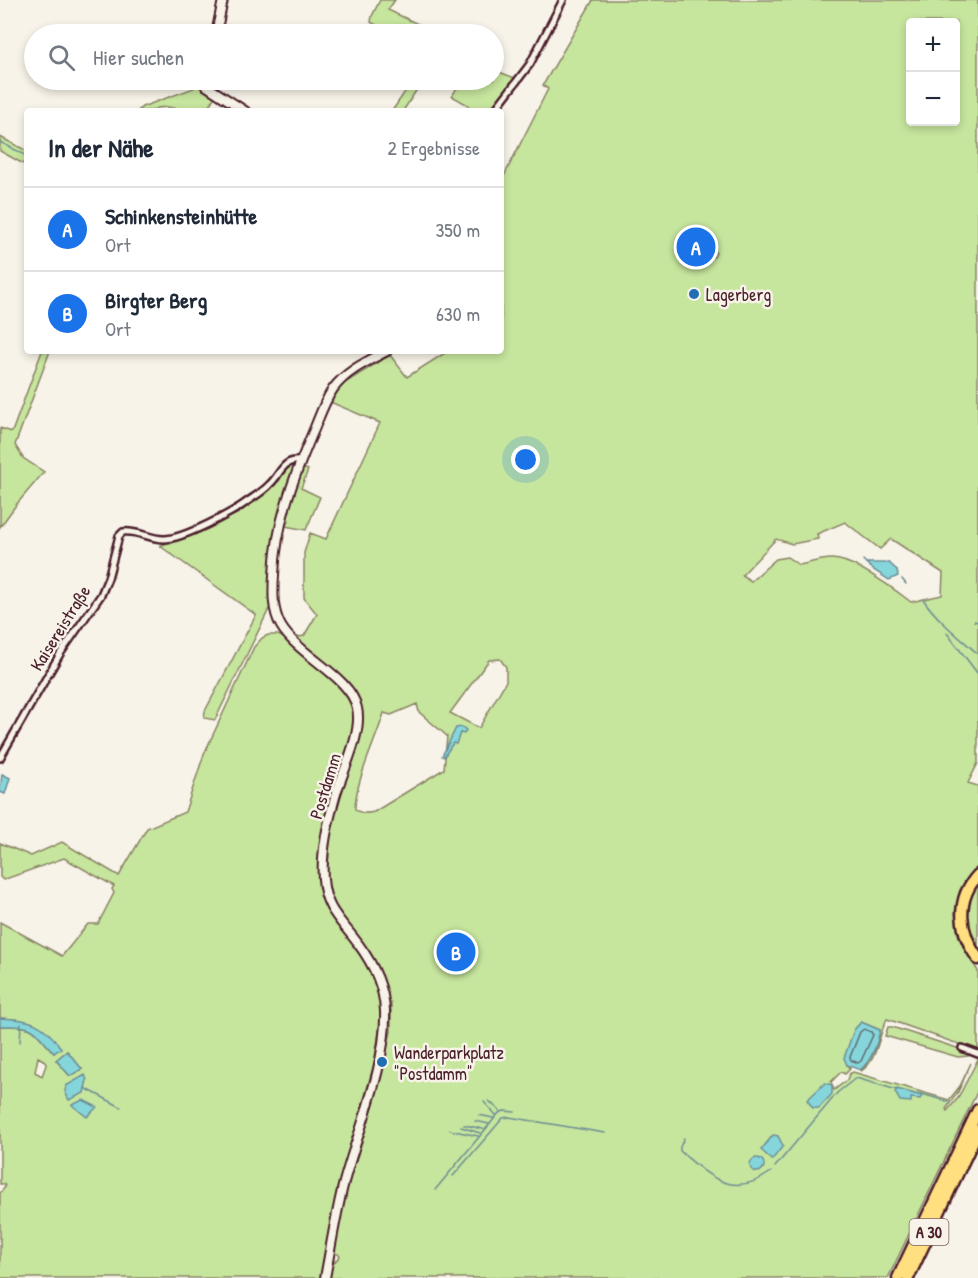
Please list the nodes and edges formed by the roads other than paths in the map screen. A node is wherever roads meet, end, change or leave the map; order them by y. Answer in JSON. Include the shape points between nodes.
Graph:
{"nodes":[{"id":1,"x":223,"y":0,"type":"edge"},
{"id":2,"x":563,"y":0,"type":"edge"},
{"id":3,"x":218,"y":24,"type":"edge"},
{"id":4,"x":213,"y":90,"type":"edge"},
{"id":5,"x":240,"y":108,"type":"edge"},
{"id":6,"x":496,"y":108,"type":"edge"},
{"id":7,"x":382,"y":354,"type":"edge"},
{"id":8,"x":301,"y":461,"type":"junction"},
{"id":9,"x":0,"y":758,"type":"edge"},
{"id":10,"x":978,"y":875,"type":"edge"},
{"id":11,"x":967,"y":938,"type":"junction"},
{"id":12,"x":978,"y":951,"type":"edge"},
{"id":13,"x":978,"y":958,"type":"edge"},
{"id":14,"x":962,"y":1048,"type":"dead end"},
{"id":15,"x":978,"y":1054,"type":"edge"},
{"id":16,"x":978,"y":1110,"type":"edge"},
{"id":17,"x":978,"y":1130,"type":"edge"},
{"id":18,"x":325,"y":1278,"type":"edge"},
{"id":19,"x":898,"y":1278,"type":"edge"},
{"id":20,"x":908,"y":1278,"type":"edge"}],
"edges":[{"from":1,"to":3,"type":"street"},
{"from":2,"to":6,"type":"street","via":[[530,64]]},
{"from":4,"to":5,"type":"street"},
{"from":7,"to":8,"type":"street","name":"Postdamm","via":[[352,371],[332,391]]},
{"from":8,"to":9,"type":"street","name":"Kaisereistraße","via":[[282,466],[270,484],[235,510],[174,538],[155,539],[123,532],[101,595],[60,654]]},
{"from":8,"to":18,"type":"street","name":"Postdamm","via":[[280,522],[274,564],[274,607],[282,628],[294,643],[350,692],[357,707],[357,730],[327,830],[323,885],[333,913],[372,964],[385,1013],[378,1066],[344,1183]]},
{"from":10,"to":11,"type":"highway","via":[[963,901],[961,919]]},
{"from":11,"to":12,"type":"highway"},
{"from":11,"to":13,"type":"highway"},
{"from":14,"to":15,"type":"street"},
{"from":16,"to":19,"type":"highway","number":"A 30"},
{"from":17,"to":20,"type":"highway","number":"A 30"}]}
